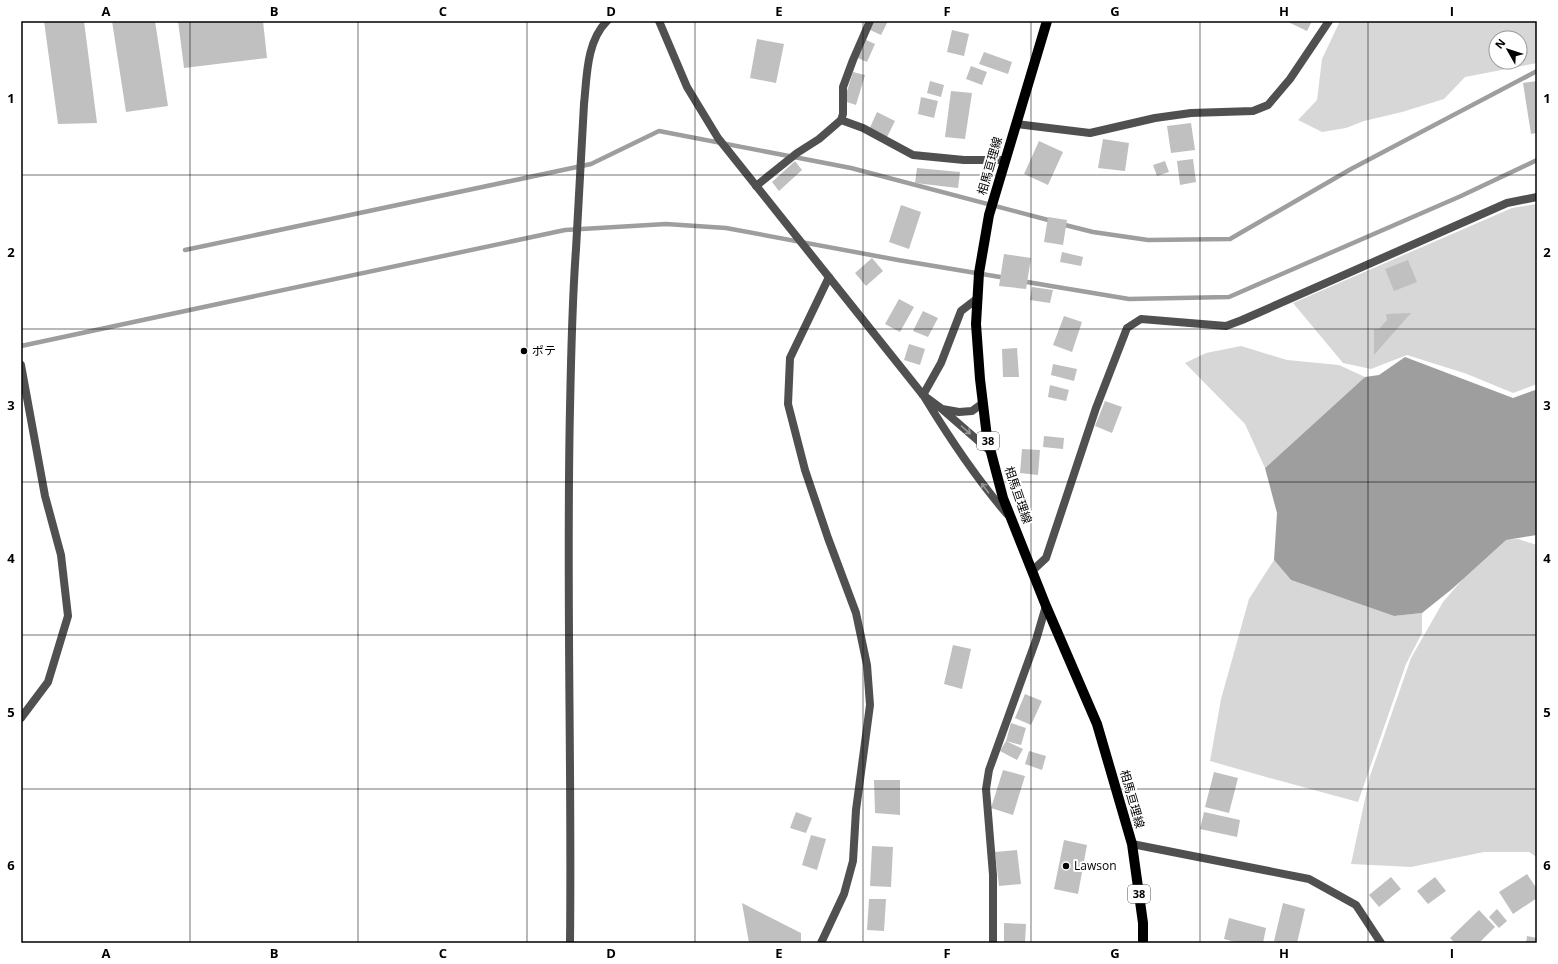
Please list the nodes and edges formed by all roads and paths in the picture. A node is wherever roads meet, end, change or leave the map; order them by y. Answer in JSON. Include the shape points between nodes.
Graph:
{"nodes":[{"id":1,"x":607,"y":21,"type":"edge"},
{"id":2,"x":659,"y":21,"type":"edge"},
{"id":3,"x":870,"y":21,"type":"edge"},
{"id":4,"x":1047,"y":21,"type":"edge"},
{"id":5,"x":1329,"y":21,"type":"edge"},
{"id":6,"x":841,"y":120,"type":"junction"},
{"id":7,"x":1016,"y":124,"type":"junction"},
{"id":8,"x":1006,"y":160,"type":"junction"},
{"id":9,"x":756,"y":186,"type":"junction"},
{"id":10,"x":1537,"y":197,"type":"edge"},
{"id":11,"x":829,"y":277,"type":"junction"},
{"id":12,"x":978,"y":298,"type":"junction"},
{"id":13,"x":22,"y":365,"type":"edge"},
{"id":14,"x":923,"y":395,"type":"junction"},
{"id":15,"x":983,"y":403,"type":"junction"},
{"id":16,"x":942,"y":409,"type":"junction"},
{"id":17,"x":990,"y":451,"type":"junction"},
{"id":18,"x":1010,"y":518,"type":"junction"},
{"id":19,"x":1032,"y":571,"type":"junction"},
{"id":20,"x":1046,"y":606,"type":"junction"},
{"id":21,"x":21,"y":718,"type":"edge"},
{"id":22,"x":1132,"y":844,"type":"junction"},
{"id":23,"x":570,"y":943,"type":"edge"},
{"id":24,"x":821,"y":943,"type":"edge"},
{"id":25,"x":993,"y":943,"type":"edge"},
{"id":26,"x":1143,"y":943,"type":"edge"},
{"id":27,"x":1381,"y":943,"type":"edge"}],
"edges":[{"from":1,"to":23,"type":"street","via":[[594,42],[588,64],[572,300],[568,484]]},
{"from":2,"to":9,"type":"street","via":[[687,87],[718,138]]},
{"from":3,"to":6,"type":"street","via":[[843,87]]},
{"from":4,"to":7,"type":"main road","name":"相馬亘理線","number":"38"},
{"from":5,"to":7,"type":"street","via":[[1290,79],[1268,105],[1253,111],[1191,113],[1155,118],[1090,133]]},
{"from":6,"to":8,"type":"street","via":[[863,128],[913,155],[964,160]]},
{"from":6,"to":9,"type":"street"},
{"from":7,"to":8,"type":"main road","name":"相馬亘理線","number":"38"},
{"from":8,"to":12,"type":"main road","name":"相馬亘理線","number":"38","via":[[989,215],[979,273]]},
{"from":9,"to":11,"type":"street"},
{"from":10,"to":19,"type":"street","via":[[1507,202],[1226,326],[1141,319],[1127,328],[1096,408],[1046,558]]},
{"from":11,"to":14,"type":"street"},
{"from":11,"to":24,"type":"street","via":[[790,358],[788,404],[805,470],[856,613],[867,665],[870,705],[856,810],[853,861],[844,894]]},
{"from":12,"to":14,"type":"street","via":[[961,311],[941,364]]},
{"from":12,"to":15,"type":"main road","name":"相馬亘理線","number":"38","via":[[976,324]]},
{"from":13,"to":21,"type":"street","via":[[45,496],[61,555],[68,616],[48,682]]},
{"from":14,"to":16,"type":"street"},
{"from":18,"to":14,"type":"street","one_way":true,"via":[[986,490]]},
{"from":15,"to":16,"type":"street","via":[[972,411]]},
{"from":15,"to":17,"type":"main road","name":"相馬亘理線","number":"38"},
{"from":16,"to":17,"type":"street","one_way":true},
{"from":17,"to":18,"type":"main road","name":"相馬亘理線","number":"38"},
{"from":18,"to":19,"type":"main road","name":"相馬亘理線","number":"38"},
{"from":19,"to":20,"type":"main road","name":"相馬亘理線","number":"38"},
{"from":20,"to":22,"type":"main road","name":"相馬亘理線","number":"38","via":[[1097,724]]},
{"from":20,"to":25,"type":"street","via":[[989,770],[986,789],[993,875]]},
{"from":22,"to":26,"type":"main road","name":"相馬亘理線","number":"38"},
{"from":22,"to":27,"type":"street","via":[[1309,879],[1356,905]]}]}
